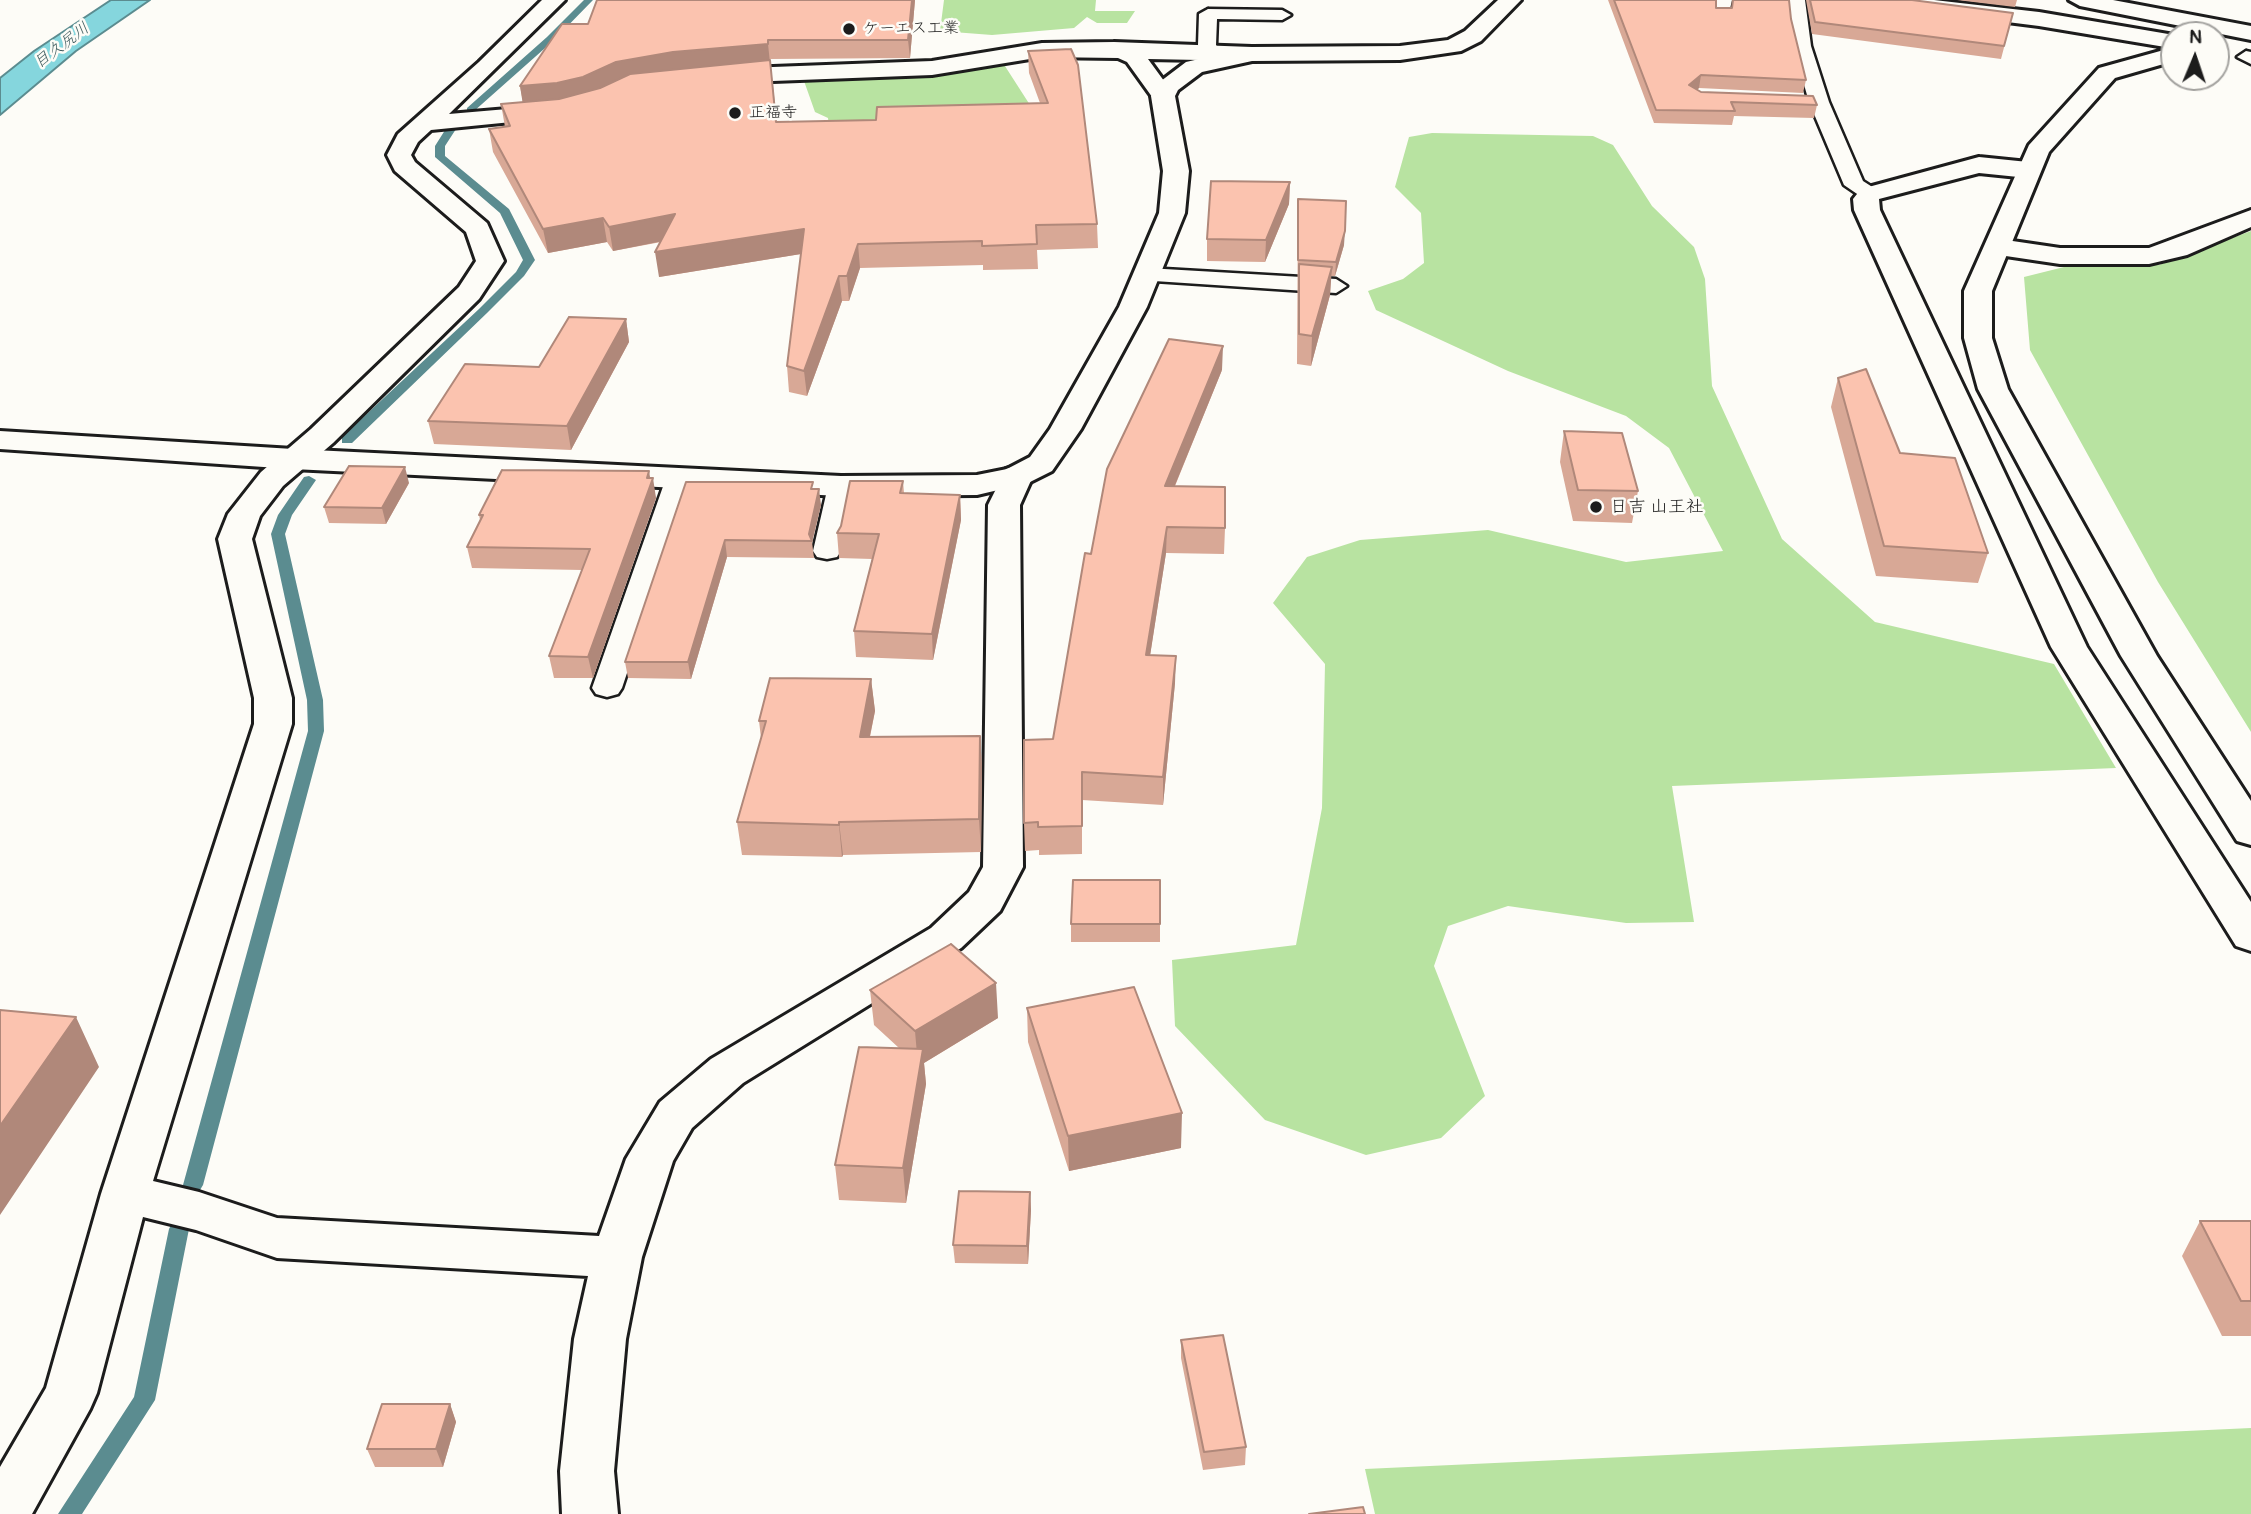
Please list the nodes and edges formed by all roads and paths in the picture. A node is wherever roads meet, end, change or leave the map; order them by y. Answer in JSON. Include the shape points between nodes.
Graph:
{"nodes":[{"id":1,"x":554,"y":0,"type":"edge"},
{"id":2,"x":1510,"y":0,"type":"edge"},
{"id":3,"x":1796,"y":0,"type":"edge"},
{"id":4,"x":1880,"y":0,"type":"edge"},
{"id":5,"x":2080,"y":0,"type":"edge"},
{"id":6,"x":1282,"y":15,"type":"dead end"},
{"id":7,"x":2251,"y":33,"type":"edge"},
{"id":8,"x":2160,"y":40,"type":"edge"},
{"id":9,"x":2230,"y":48,"type":"edge"},
{"id":10,"x":1114,"y":49,"type":"junction"},
{"id":11,"x":2249,"y":53,"type":"edge"},
{"id":12,"x":1215,"y":56,"type":"junction"},
{"id":13,"x":2160,"y":58,"type":"edge"},
{"id":14,"x":704,"y":78,"type":"edge"},
{"id":15,"x":1163,"y":96,"type":"junction"},
{"id":16,"x":1792,"y":101,"type":"edge"},
{"id":17,"x":1819,"y":102,"type":"junction"},
{"id":18,"x":578,"y":108,"type":"edge"},
{"id":19,"x":427,"y":122,"type":"junction"},
{"id":20,"x":2028,"y":170,"type":"junction"},
{"id":21,"x":1870,"y":194,"type":"junction"},
{"id":22,"x":2251,"y":218,"type":"edge"},
{"id":23,"x":1999,"y":247,"type":"junction"},
{"id":24,"x":1147,"y":275,"type":"junction"},
{"id":25,"x":1336,"y":286,"type":"dead end"},
{"id":26,"x":0,"y":440,"type":"edge"},
{"id":27,"x":293,"y":459,"type":"junction"},
{"id":28,"x":1017,"y":476,"type":"junction"},
{"id":29,"x":679,"y":478,"type":"junction"},
{"id":30,"x":842,"y":486,"type":"junction"},
{"id":31,"x":2015,"y":528,"type":"junction"},
{"id":32,"x":2072,"y":531,"type":"junction"},
{"id":33,"x":827,"y":551,"type":"dead end"},
{"id":34,"x":607,"y":688,"type":"dead end"},
{"id":35,"x":2251,"y":832,"type":"edge"},
{"id":36,"x":2251,"y":936,"type":"edge"},
{"id":37,"x":125,"y":1194,"type":"junction"},
{"id":38,"x":617,"y":1256,"type":"junction"},
{"id":39,"x":3,"y":1514,"type":"edge"},
{"id":40,"x":590,"y":1514,"type":"edge"}],
"edges":[{"from":1,"to":19,"type":"street"},
{"from":2,"to":12,"type":"street","via":[[1473,36],[1430,51]]},
{"from":3,"to":17,"type":"lane","via":[[1802,46]]},
{"from":4,"to":8,"type":"street"},
{"from":5,"to":7,"type":"street"},
{"from":6,"to":12,"type":"lane","via":[[1208,14],[1207,45]]},
{"from":9,"to":11,"type":"street","via":[[2242,47]]},
{"from":10,"to":12,"type":"street"},
{"from":10,"to":14,"type":"street","via":[[1042,50],[932,68]]},
{"from":10,"to":15,"type":"street","via":[[1135,57]]},
{"from":12,"to":15,"type":"street","via":[[1180,75]]},
{"from":13,"to":20,"type":"street","via":[[2107,73],[2050,134]]},
{"from":15,"to":24,"type":"street","via":[[1176,171],[1172,213]]},
{"from":16,"to":17,"type":"lane"},
{"from":17,"to":21,"type":"lane","via":[[1854,185]]},
{"from":18,"to":19,"type":"street"},
{"from":19,"to":27,"type":"street","via":[[407,139],[399,155],[404,166],[478,229],[490,261],[470,293]]},
{"from":20,"to":21,"type":"street","via":[[1979,165]]},
{"from":20,"to":23,"type":"street"},
{"from":21,"to":31,"type":"street","via":[[1867,211]]},
{"from":22,"to":23,"type":"street","via":[[2149,256],[2060,256]]},
{"from":23,"to":32,"type":"street","via":[[1978,291],[1978,338],[1993,389]]},
{"from":24,"to":25,"type":"lane"},
{"from":24,"to":28,"type":"street","via":[[1065,429],[1041,464]]},
{"from":26,"to":27,"type":"street"},
{"from":27,"to":29,"type":"street"},
{"from":27,"to":37,"type":"street","via":[[244,514],[235,539],[273,698],[273,724]]},
{"from":28,"to":30,"type":"street","via":[[977,485]]},
{"from":28,"to":38,"type":"street","via":[[1004,505],[1003,867],[985,901],[946,938],[727,1071],[676,1115],[650,1158]]},
{"from":29,"to":30,"type":"street"},
{"from":29,"to":34,"type":"lane"},
{"from":30,"to":33,"type":"lane"},
{"from":31,"to":32,"type":"street"},
{"from":31,"to":36,"type":"street","via":[[2069,648]]},
{"from":32,"to":35,"type":"street","via":[[2139,656]]},
{"from":37,"to":38,"type":"street","via":[[199,1211],[277,1238]]},
{"from":37,"to":39,"type":"street","via":[[71,1393]]},
{"from":38,"to":40,"type":"street","via":[[599,1352],[587,1471]]}]}
